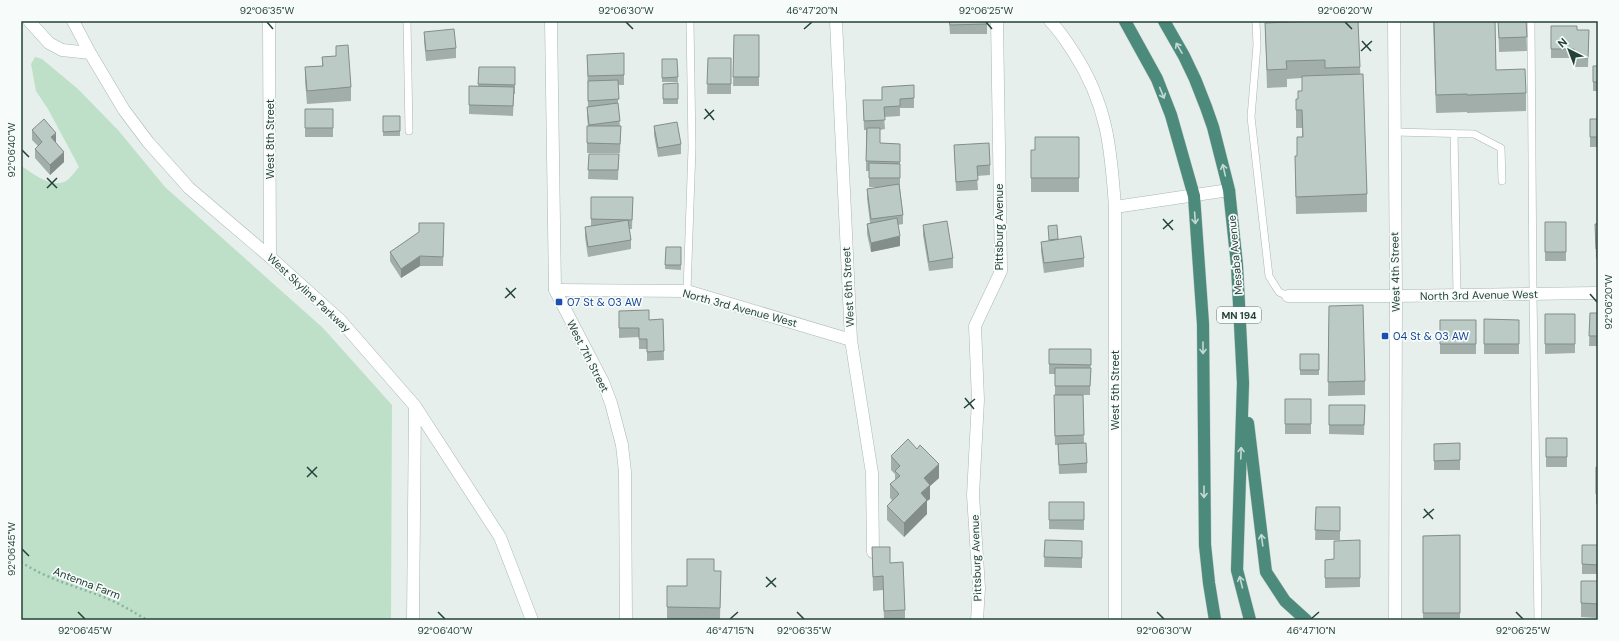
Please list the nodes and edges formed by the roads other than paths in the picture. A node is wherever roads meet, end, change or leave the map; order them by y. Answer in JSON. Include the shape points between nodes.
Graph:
{"nodes":[{"id":1,"x":29,"y":21,"type":"edge"},
{"id":2,"x":73,"y":21,"type":"edge"},
{"id":3,"x":269,"y":21,"type":"edge"},
{"id":4,"x":407,"y":21,"type":"edge"},
{"id":5,"x":551,"y":21,"type":"edge"},
{"id":6,"x":690,"y":21,"type":"edge"},
{"id":7,"x":836,"y":21,"type":"edge"},
{"id":8,"x":997,"y":21,"type":"edge"},
{"id":9,"x":1050,"y":21,"type":"edge"},
{"id":10,"x":1125,"y":21,"type":"edge"},
{"id":11,"x":1164,"y":21,"type":"edge"},
{"id":12,"x":1256,"y":21,"type":"edge"},
{"id":13,"x":1394,"y":21,"type":"edge"},
{"id":14,"x":1531,"y":21,"type":"edge"},
{"id":15,"x":90,"y":53,"type":"junction"},
{"id":16,"x":409,"y":131,"type":"dead end"},
{"id":17,"x":1394,"y":132,"type":"junction"},
{"id":18,"x":1454,"y":133,"type":"junction"},
{"id":19,"x":1502,"y":181,"type":"dead end"},
{"id":20,"x":1228,"y":190,"type":"junction"},
{"id":21,"x":1194,"y":196,"type":"junction"},
{"id":22,"x":1115,"y":207,"type":"junction"},
{"id":23,"x":270,"y":257,"type":"junction"},
{"id":24,"x":555,"y":290,"type":"junction"},
{"id":25,"x":687,"y":292,"type":"junction"},
{"id":26,"x":1598,"y":293,"type":"edge"},
{"id":27,"x":1532,"y":294,"type":"junction"},
{"id":28,"x":1457,"y":295,"type":"junction"},
{"id":29,"x":1288,"y":296,"type":"joint"},
{"id":30,"x":1396,"y":296,"type":"junction"},
{"id":31,"x":850,"y":340,"type":"junction"},
{"id":32,"x":1243,"y":383,"type":"junction"},
{"id":33,"x":415,"y":406,"type":"junction"},
{"id":34,"x":873,"y":552,"type":"edge"},
{"id":35,"x":1208,"y":583,"type":"junction"},
{"id":36,"x":413,"y":620,"type":"edge"},
{"id":37,"x":532,"y":620,"type":"edge"},
{"id":38,"x":626,"y":620,"type":"edge"},
{"id":39,"x":977,"y":620,"type":"edge"},
{"id":40,"x":1115,"y":620,"type":"edge"},
{"id":41,"x":1215,"y":620,"type":"edge"},
{"id":42,"x":1224,"y":620,"type":"edge"},
{"id":43,"x":1250,"y":620,"type":"edge"},
{"id":44,"x":1306,"y":620,"type":"edge"},
{"id":45,"x":1395,"y":620,"type":"edge"},
{"id":46,"x":1538,"y":620,"type":"edge"}],
"edges":[{"from":1,"to":15,"type":"street","via":[[49,44],[62,50]]},
{"from":2,"to":15,"type":"street","name":"West Skyline Parkway"},
{"from":3,"to":23,"type":"street","name":"West 8th Street"},
{"from":4,"to":16,"type":"lane"},
{"from":5,"to":24,"type":"street","name":"West 7th Street"},
{"from":6,"to":25,"type":"lane","via":[[692,148]]},
{"from":7,"to":31,"type":"street","name":"West 6th Street"},
{"from":8,"to":39,"type":"street","name":"Pittsburg Avenue","via":[[1001,271],[975,326],[978,400],[972,495],[979,588]]},
{"from":9,"to":22,"type":"street","name":"West 5th Street","via":[[1083,67],[1096,93],[1106,125],[1112,160]]},
{"from":10,"to":21,"type":"highway","number":"MN 194","one_way":true,"via":[[1157,78],[1171,115]]},
{"from":20,"to":11,"type":"highway","name":"Mesaba Avenue","number":"MN 194","one_way":true,"via":[[1206,107],[1187,62]]},
{"from":12,"to":29,"type":"lane","via":[[1257,46],[1250,117],[1269,276],[1279,292]]},
{"from":13,"to":17,"type":"street","name":"West 4th Street"},
{"from":14,"to":27,"type":"lane"},
{"from":15,"to":23,"type":"street","name":"West Skyline Parkway","via":[[124,110],[148,142],[189,188]]},
{"from":17,"to":18,"type":"lane"},
{"from":17,"to":30,"type":"street","name":"West 4th Street"},
{"from":18,"to":19,"type":"lane","via":[[1474,134],[1501,148]]},
{"from":18,"to":28,"type":"lane"},
{"from":20,"to":21,"type":"street"},
{"from":20,"to":32,"type":"highway","name":"Mesaba Avenue","number":"MN 194","via":[[1237,265]]},
{"from":21,"to":22,"type":"street"},
{"from":21,"to":35,"type":"highway","number":"MN 194","one_way":true,"via":[[1203,324],[1205,545]]},
{"from":22,"to":40,"type":"street","name":"West 5th Street"},
{"from":23,"to":33,"type":"street","name":"West Skyline Parkway","via":[[340,320]]},
{"from":24,"to":25,"type":"street","name":"North 3rd Avenue West"},
{"from":24,"to":38,"type":"street","name":"West 7th Street","via":[[603,382],[622,445],[625,472]]},
{"from":25,"to":31,"type":"street","name":"North 3rd Avenue West"},
{"from":26,"to":27,"type":"street","name":"North 3rd Avenue West"},
{"from":27,"to":28,"type":"street","name":"North 3rd Avenue West"},
{"from":27,"to":46,"type":"lane"},
{"from":28,"to":30,"type":"street","name":"North 3rd Avenue West"},
{"from":29,"to":30,"type":"street","name":"North 3rd Avenue West"},
{"from":30,"to":45,"type":"street","name":"West 4th Street"},
{"from":31,"to":34,"type":"street","name":"West 6th Street","via":[[872,473]]},
{"from":43,"to":32,"type":"highway","name":"Mesaba Avenue","number":"MN 194","one_way":true,"via":[[1238,570]]},
{"from":44,"to":32,"type":"highway","one_way":true,"via":[[1285,601],[1266,572]]},
{"from":33,"to":36,"type":"street"},
{"from":33,"to":37,"type":"street","name":"West Skyline Parkway","via":[[500,538]]},
{"from":35,"to":41,"type":"highway","number":"MN 194"},
{"from":35,"to":42,"type":"highway"}]}
